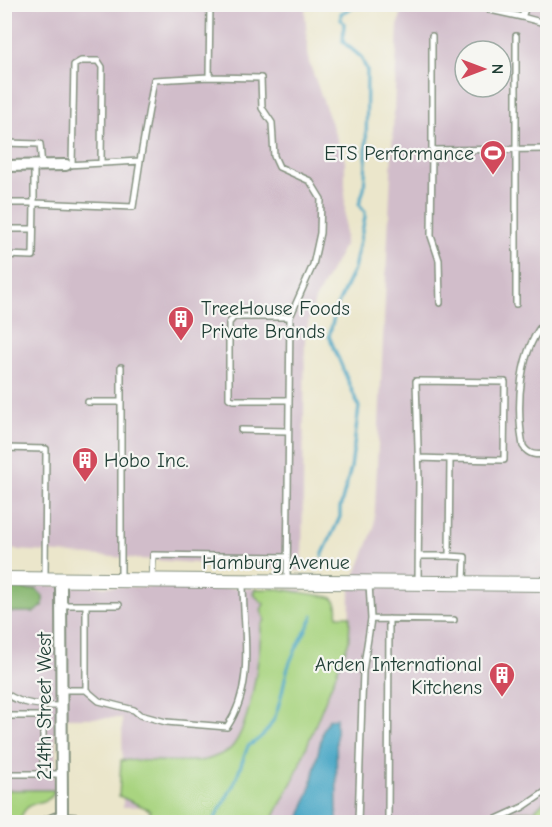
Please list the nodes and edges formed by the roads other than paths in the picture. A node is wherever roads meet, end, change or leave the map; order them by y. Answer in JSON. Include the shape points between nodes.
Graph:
{"nodes":[{"id":1,"x":210,"y":4,"type":"edge"},
{"id":2,"x":492,"y":4,"type":"edge"},
{"id":3,"x":527,"y":4,"type":"edge"},
{"id":4,"x":522,"y":17,"type":"junction"},
{"id":5,"x":548,"y":24,"type":"edge"},
{"id":6,"x":432,"y":36,"type":"dead end"},
{"id":7,"x":516,"y":36,"type":"dead end"},
{"id":8,"x":209,"y":77,"type":"junction"},
{"id":9,"x":4,"y":143,"type":"edge"},
{"id":10,"x":548,"y":149,"type":"edge"},
{"id":11,"x":432,"y":150,"type":"junction"},
{"id":12,"x":516,"y":150,"type":"junction"},
{"id":13,"x":140,"y":161,"type":"junction"},
{"id":14,"x":101,"y":163,"type":"junction"},
{"id":15,"x":69,"y":165,"type":"junction"},
{"id":16,"x":4,"y":166,"type":"edge"},
{"id":17,"x":38,"y":166,"type":"junction"},
{"id":18,"x":4,"y":203,"type":"edge"},
{"id":19,"x":34,"y":203,"type":"junction"},
{"id":20,"x":4,"y":229,"type":"edge"},
{"id":21,"x":33,"y":229,"type":"junction"},
{"id":22,"x":4,"y":255,"type":"edge"},
{"id":23,"x":440,"y":303,"type":"dead end"},
{"id":24,"x":516,"y":304,"type":"dead end"},
{"id":25,"x":290,"y":317,"type":"junction"},
{"id":26,"x":547,"y":320,"type":"edge"},
{"id":27,"x":121,"y":367,"type":"dead end"},
{"id":28,"x":288,"y":400,"type":"junction"},
{"id":29,"x":88,"y":402,"type":"dead end"},
{"id":30,"x":121,"y":402,"type":"junction"},
{"id":31,"x":241,"y":430,"type":"dead end"},
{"id":32,"x":288,"y":430,"type":"junction"},
{"id":33,"x":4,"y":448,"type":"edge"},
{"id":34,"x":548,"y":454,"type":"edge"},
{"id":35,"x":419,"y":458,"type":"junction"},
{"id":36,"x":450,"y":459,"type":"junction"},
{"id":37,"x":419,"y":556,"type":"junction"},
{"id":38,"x":448,"y":556,"type":"junction"},
{"id":39,"x":287,"y":557,"type":"junction"},
{"id":40,"x":4,"y":579,"type":"edge"},
{"id":41,"x":45,"y":579,"type":"junction"},
{"id":42,"x":62,"y":580,"type":"junction"},
{"id":43,"x":121,"y":580,"type":"junction"},
{"id":44,"x":152,"y":581,"type":"junction"},
{"id":45,"x":243,"y":582,"type":"junction"},
{"id":46,"x":287,"y":582,"type":"junction"},
{"id":47,"x":369,"y":583,"type":"junction"},
{"id":48,"x":418,"y":583,"type":"junction"},
{"id":49,"x":464,"y":584,"type":"junction"},
{"id":50,"x":548,"y":585,"type":"edge"},
{"id":51,"x":62,"y":605,"type":"junction"},
{"id":52,"x":86,"y":605,"type":"junction"},
{"id":53,"x":119,"y":605,"type":"dead end"},
{"id":54,"x":371,"y":619,"type":"junction"},
{"id":55,"x":389,"y":619,"type":"junction"},
{"id":56,"x":454,"y":620,"type":"dead end"},
{"id":57,"x":62,"y":690,"type":"junction"},
{"id":58,"x":86,"y":690,"type":"junction"},
{"id":59,"x":4,"y":691,"type":"edge"},
{"id":60,"x":44,"y":706,"type":"junction"},
{"id":61,"x":62,"y":706,"type":"junction"},
{"id":62,"x":4,"y":716,"type":"edge"},
{"id":63,"x":44,"y":716,"type":"junction"},
{"id":64,"x":4,"y":774,"type":"edge"},
{"id":65,"x":43,"y":774,"type":"junction"},
{"id":66,"x":62,"y":774,"type":"junction"},
{"id":67,"x":548,"y":790,"type":"edge"},
{"id":68,"x":62,"y":819,"type":"edge"},
{"id":69,"x":140,"y":821,"type":"dead end"},
{"id":70,"x":47,"y":822,"type":"edge"},
{"id":71,"x":358,"y":822,"type":"edge"},
{"id":72,"x":388,"y":822,"type":"edge"},
{"id":73,"x":490,"y":822,"type":"edge"}],
"edges":[{"from":1,"to":8,"type":"lane"},
{"from":2,"to":4,"type":"lane","via":[[490,10]]},
{"from":3,"to":4,"type":"lane"},
{"from":4,"to":5,"type":"lane"},
{"from":6,"to":11,"type":"lane"},
{"from":7,"to":12,"type":"lane"},
{"from":8,"to":13,"type":"lane","via":[[154,80]]},
{"from":8,"to":25,"type":"lane","via":[[261,78],[262,108],[272,123],[274,156],[279,167],[310,181],[321,199],[320,233],[313,265]]},
{"from":9,"to":17,"type":"lane","via":[[40,144]]},
{"from":10,"to":12,"type":"lane"},
{"from":11,"to":12,"type":"lane"},
{"from":11,"to":23,"type":"lane","via":[[431,236],[439,260]]},
{"from":12,"to":24,"type":"lane"},
{"from":13,"to":14,"type":"lane"},
{"from":13,"to":19,"type":"lane","via":[[133,207]]},
{"from":14,"to":15,"type":"lane"},
{"from":14,"to":15,"type":"lane","via":[[102,67],[99,61],[81,61],[74,65]]},
{"from":15,"to":17,"type":"street"},
{"from":16,"to":17,"type":"street"},
{"from":17,"to":19,"type":"lane"},
{"from":18,"to":19,"type":"lane"},
{"from":19,"to":21,"type":"lane"},
{"from":20,"to":21,"type":"lane"},
{"from":21,"to":22,"type":"lane","via":[[33,256]]},
{"from":25,"to":28,"type":"lane"},
{"from":25,"to":28,"type":"lane","via":[[234,317],[229,323],[230,398]]},
{"from":26,"to":34,"type":"lane","via":[[524,367],[522,439],[527,453]]},
{"from":27,"to":30,"type":"lane"},
{"from":28,"to":32,"type":"lane"},
{"from":29,"to":30,"type":"lane"},
{"from":30,"to":43,"type":"lane"},
{"from":31,"to":32,"type":"lane"},
{"from":32,"to":39,"type":"lane"},
{"from":33,"to":41,"type":"lane","via":[[46,449]]},
{"from":35,"to":36,"type":"lane"},
{"from":35,"to":36,"type":"lane","via":[[416,381],[505,382],[504,460]]},
{"from":35,"to":37,"type":"lane"},
{"from":36,"to":38,"type":"lane"},
{"from":37,"to":38,"type":"lane"},
{"from":37,"to":48,"type":"lane"},
{"from":38,"to":49,"type":"lane","via":[[465,557]]},
{"from":39,"to":44,"type":"lane","via":[[153,555]]},
{"from":39,"to":46,"type":"lane"},
{"from":40,"to":41,"type":"street","name":"Hamburg Avenue"},
{"from":41,"to":42,"type":"street","name":"Hamburg Avenue"},
{"from":42,"to":43,"type":"street","name":"Hamburg Avenue"},
{"from":42,"to":51,"type":"street","name":"214th Street West"},
{"from":43,"to":44,"type":"street","name":"Hamburg Avenue"},
{"from":44,"to":45,"type":"street","name":"Hamburg Avenue"},
{"from":45,"to":46,"type":"street","name":"Hamburg Avenue"},
{"from":45,"to":58,"type":"lane","via":[[244,690],[227,727],[166,722],[99,702]]},
{"from":46,"to":47,"type":"street","name":"Hamburg Avenue"},
{"from":47,"to":48,"type":"street","name":"Hamburg Avenue"},
{"from":47,"to":54,"type":"lane"},
{"from":48,"to":49,"type":"street","name":"Hamburg Avenue"},
{"from":49,"to":50,"type":"street","name":"Hamburg Avenue"},
{"from":51,"to":52,"type":"lane"},
{"from":51,"to":57,"type":"street","name":"214th Street West"},
{"from":52,"to":53,"type":"lane"},
{"from":52,"to":58,"type":"lane"},
{"from":54,"to":55,"type":"lane"},
{"from":54,"to":71,"type":"lane","via":[[363,670]]},
{"from":55,"to":56,"type":"lane"},
{"from":55,"to":72,"type":"lane"},
{"from":57,"to":58,"type":"lane"},
{"from":57,"to":61,"type":"street","name":"214th Street West"},
{"from":59,"to":60,"type":"lane","via":[[9,697]]},
{"from":60,"to":61,"type":"lane"},
{"from":60,"to":63,"type":"lane"},
{"from":61,"to":66,"type":"street","name":"214th Street West"},
{"from":62,"to":63,"type":"lane"},
{"from":63,"to":65,"type":"lane"},
{"from":64,"to":65,"type":"lane"},
{"from":65,"to":66,"type":"lane"},
{"from":66,"to":68,"type":"street","name":"214th Street West"},
{"from":67,"to":73,"type":"lane"},
{"from":68,"to":69,"type":"lane"},
{"from":68,"to":70,"type":"street"}]}
